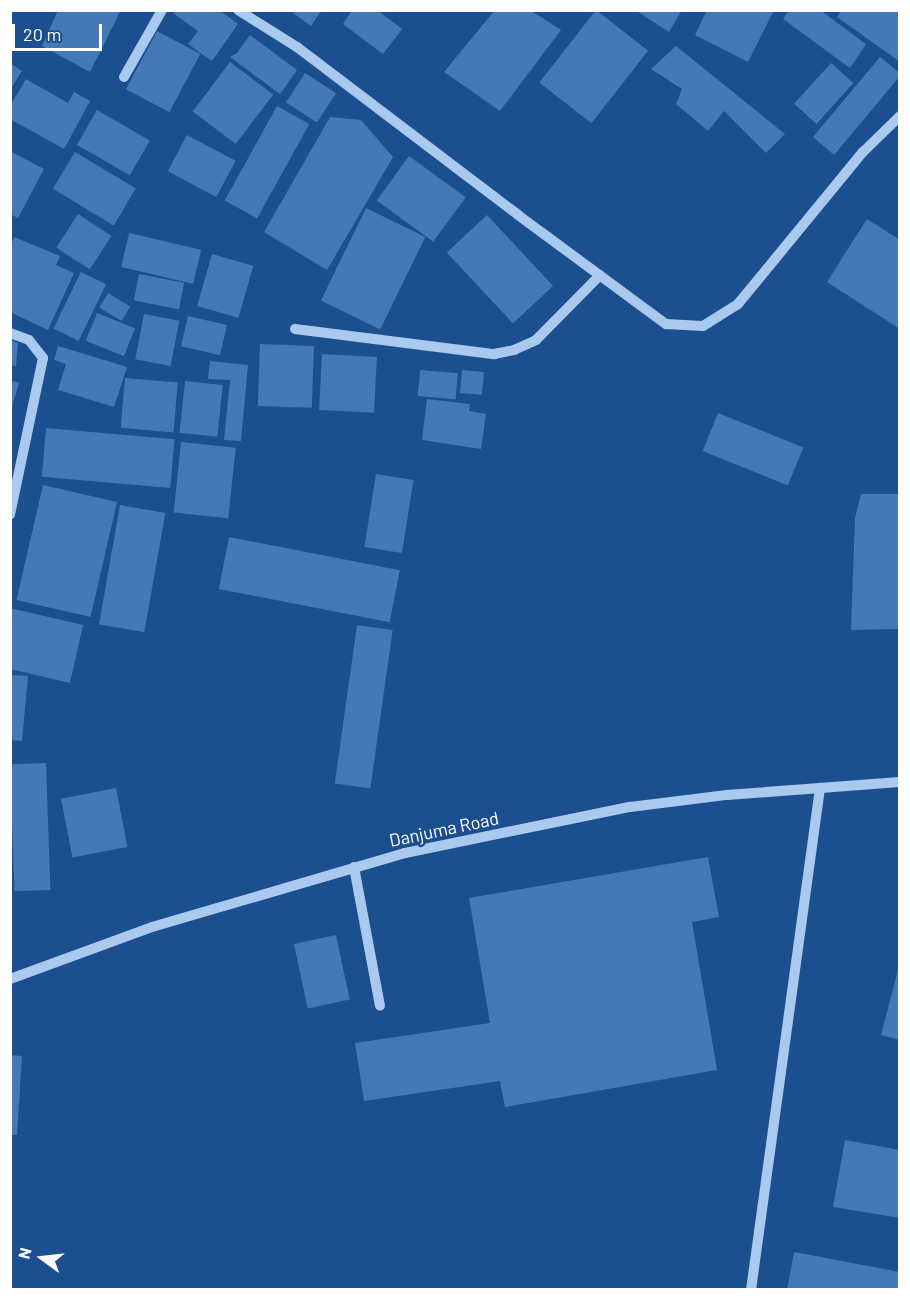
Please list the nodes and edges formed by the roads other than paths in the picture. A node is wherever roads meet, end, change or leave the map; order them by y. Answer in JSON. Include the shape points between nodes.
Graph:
{"nodes":[{"id":1,"x":162,"y":10,"type":"edge"},
{"id":2,"x":238,"y":10,"type":"edge"},
{"id":3,"x":124,"y":77,"type":"dead end"},
{"id":4,"x":900,"y":116,"type":"edge"},
{"id":5,"x":600,"y":275,"type":"junction"},
{"id":6,"x":295,"y":329,"type":"dead end"},
{"id":7,"x":10,"y":333,"type":"edge"},
{"id":8,"x":10,"y":516,"type":"edge"},
{"id":9,"x":900,"y":782,"type":"edge"},
{"id":10,"x":820,"y":788,"type":"junction"},
{"id":11,"x":354,"y":867,"type":"junction"},
{"id":12,"x":10,"y":979,"type":"edge"},
{"id":13,"x":380,"y":1006,"type":"dead end"},
{"id":14,"x":751,"y":1290,"type":"edge"}],
"edges":[{"from":1,"to":3,"type":"street"},
{"from":2,"to":5,"type":"street","via":[[297,47]]},
{"from":4,"to":5,"type":"street","via":[[863,152],[738,304],[703,326],[666,324]]},
{"from":5,"to":6,"type":"street","via":[[536,340],[494,354]]},
{"from":7,"to":8,"type":"street","via":[[29,340],[43,358]]},
{"from":9,"to":10,"type":"street","name":"Danjuma Road"},
{"from":10,"to":11,"type":"street","name":"Danjuma Road","via":[[630,807]]},
{"from":10,"to":14,"type":"street"},
{"from":11,"to":12,"type":"street","name":"Danjuma Road","via":[[152,927]]},
{"from":11,"to":13,"type":"street"}]}
